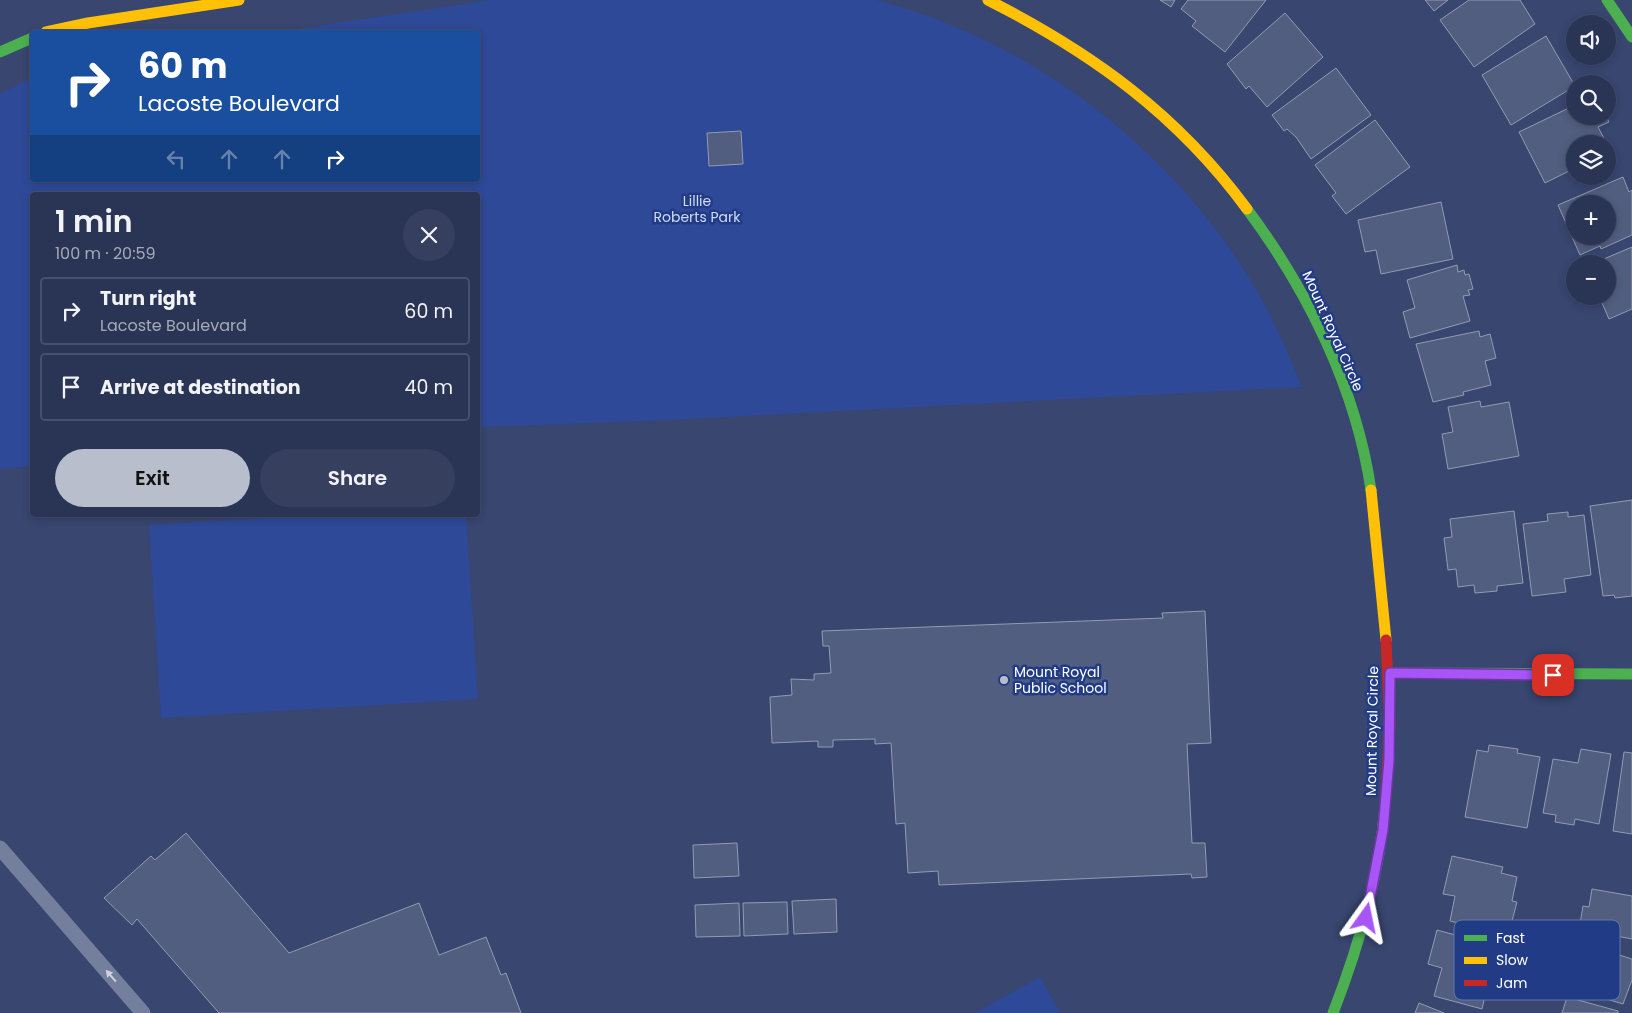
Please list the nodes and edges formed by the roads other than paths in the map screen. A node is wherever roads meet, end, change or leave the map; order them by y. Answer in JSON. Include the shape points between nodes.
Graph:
{"nodes":[{"id":1,"x":239,"y":0,"type":"edge"},
{"id":2,"x":988,"y":0,"type":"edge"},
{"id":3,"x":1607,"y":0,"type":"edge"},
{"id":4,"x":55,"y":30,"type":"edge"},
{"id":5,"x":1632,"y":37,"type":"edge"},
{"id":6,"x":30,"y":39,"type":"edge"},
{"id":7,"x":0,"y":52,"type":"edge"},
{"id":8,"x":1390,"y":673,"type":"junction"},
{"id":9,"x":1632,"y":674,"type":"edge"},
{"id":10,"x":0,"y":848,"type":"edge"},
{"id":11,"x":143,"y":1013,"type":"edge"},
{"id":12,"x":1333,"y":1013,"type":"edge"}],
"edges":[{"from":1,"to":4,"type":"street"},
{"from":2,"to":8,"type":"street","name":"Mount Royal Circle","via":[[1037,24],[1096,62],[1174,126],[1211,162],[1287,266],[1336,368],[1366,464],[1379,539]]},
{"from":3,"to":5,"type":"street"},
{"from":6,"to":7,"type":"street"},
{"from":8,"to":9,"type":"street"},
{"from":8,"to":12,"type":"street","name":"Mount Royal Circle","via":[[1389,760],[1382,846],[1362,936]]},
{"from":11,"to":10,"type":"lane","one_way":true}]}
